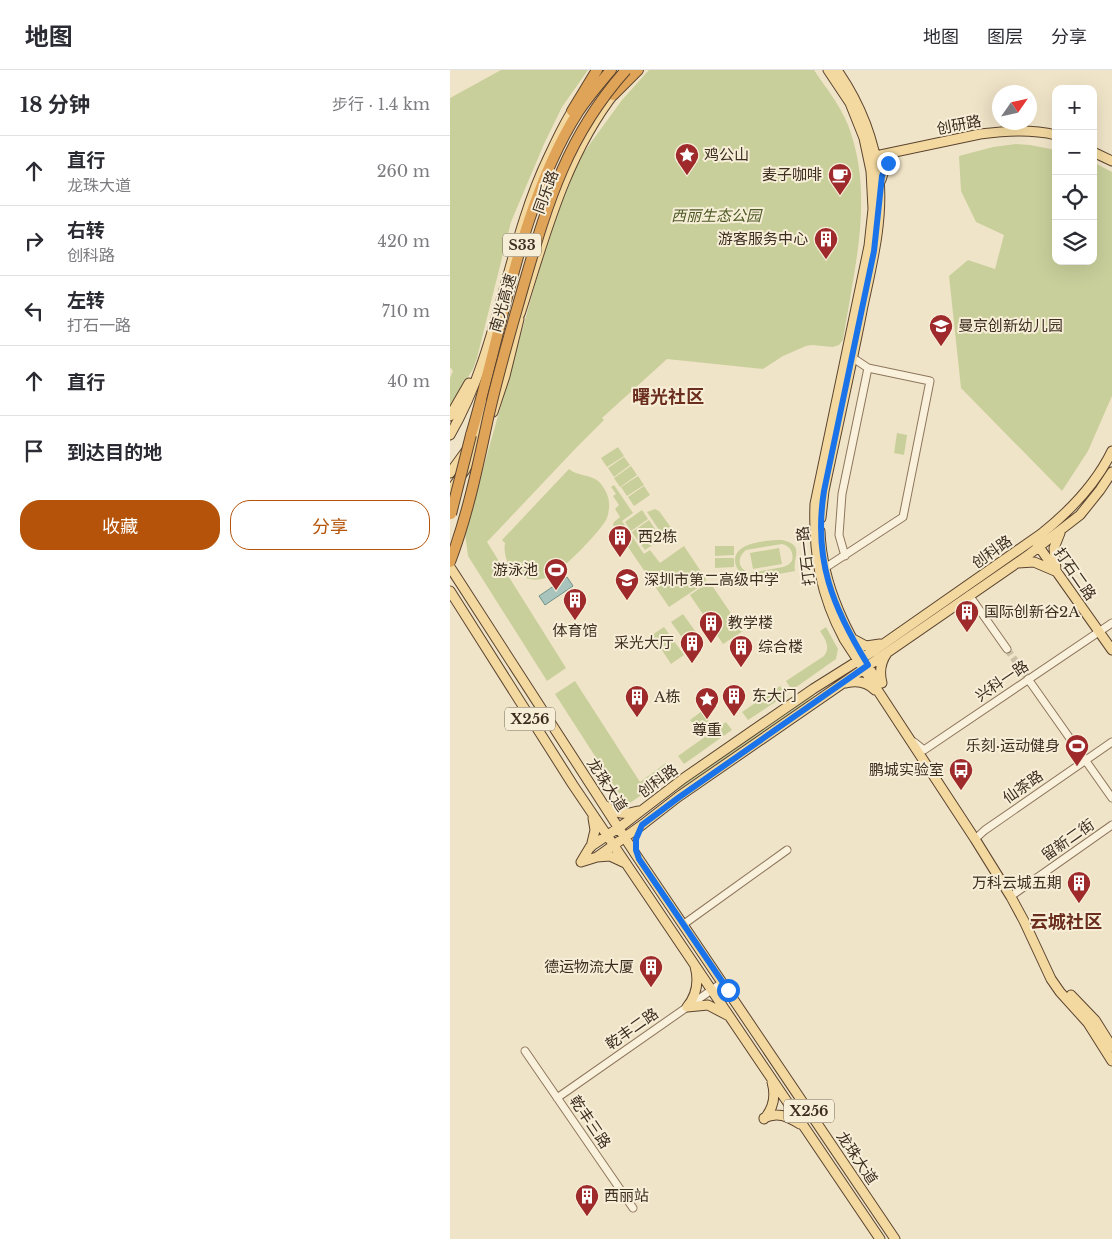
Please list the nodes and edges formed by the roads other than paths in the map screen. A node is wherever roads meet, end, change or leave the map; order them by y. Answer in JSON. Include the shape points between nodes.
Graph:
{"nodes":[{"id":1,"x":597,"y":70,"type":"edge"},
{"id":2,"x":604,"y":70,"type":"edge"},
{"id":3,"x":611,"y":70,"type":"edge"},
{"id":4,"x":626,"y":70,"type":"edge"},
{"id":5,"x":633,"y":70,"type":"edge"},
{"id":6,"x":638,"y":70,"type":"edge"},
{"id":7,"x":828,"y":70,"type":"edge"},
{"id":8,"x":837,"y":70,"type":"edge"},
{"id":9,"x":612,"y":95,"type":"junction"},
{"id":10,"x":572,"y":111,"type":"junction"},
{"id":11,"x":869,"y":131,"type":"junction"},
{"id":12,"x":1052,"y":134,"type":"edge"},
{"id":13,"x":1052,"y":140,"type":"edge"},
{"id":14,"x":1097,"y":148,"type":"edge"},
{"id":15,"x":1097,"y":154,"type":"edge"},
{"id":16,"x":896,"y":155,"type":"junction"},
{"id":17,"x":1112,"y":155,"type":"edge"},
{"id":18,"x":872,"y":160,"type":"junction"},
{"id":19,"x":1112,"y":161,"type":"edge"},
{"id":20,"x":880,"y":190,"type":"junction"},
{"id":21,"x":519,"y":319,"type":"junction"},
{"id":22,"x":853,"y":358,"type":"junction"},
{"id":23,"x":484,"y":359,"type":"junction"},
{"id":24,"x":868,"y":368,"type":"junction"},
{"id":25,"x":450,"y":416,"type":"edge"},
{"id":26,"x":450,"y":435,"type":"edge"},
{"id":27,"x":1112,"y":451,"type":"edge"},
{"id":28,"x":1112,"y":472,"type":"edge"},
{"id":29,"x":450,"y":473,"type":"edge"},
{"id":30,"x":450,"y":491,"type":"edge"},
{"id":31,"x":450,"y":515,"type":"edge"},
{"id":32,"x":1062,"y":530,"type":"junction"},
{"id":33,"x":1036,"y":543,"type":"junction"},
{"id":34,"x":845,"y":556,"type":"junction"},
{"id":35,"x":450,"y":562,"type":"edge"},
{"id":36,"x":1016,"y":564,"type":"junction"},
{"id":37,"x":450,"y":567,"type":"edge"},
{"id":38,"x":825,"y":568,"type":"junction"},
{"id":39,"x":1056,"y":572,"type":"junction"},
{"id":40,"x":450,"y":591,"type":"edge"},
{"id":41,"x":969,"y":595,"type":"junction"},
{"id":42,"x":1112,"y":623,"type":"edge"},
{"id":43,"x":1099,"y":632,"type":"junction"},
{"id":44,"x":846,"y":636,"type":"junction"},
{"id":45,"x":887,"y":646,"type":"junction"},
{"id":46,"x":1007,"y":649,"type":"tunnel mouth"},
{"id":47,"x":1112,"y":650,"type":"edge"},
{"id":48,"x":863,"y":663,"type":"junction"},
{"id":49,"x":839,"y":672,"type":"junction"},
{"id":50,"x":1028,"y":680,"type":"junction"},
{"id":51,"x":841,"y":684,"type":"junction"},
{"id":52,"x":874,"y":684,"type":"junction"},
{"id":53,"x":813,"y":688,"type":"junction"},
{"id":54,"x":884,"y":691,"type":"junction"},
{"id":55,"x":821,"y":699,"type":"junction"},
{"id":56,"x":908,"y":737,"type":"junction"},
{"id":57,"x":1112,"y":742,"type":"edge"},
{"id":58,"x":924,"y":750,"type":"junction"},
{"id":59,"x":1086,"y":761,"type":"junction"},
{"id":60,"x":672,"y":788,"type":"junction"},
{"id":61,"x":678,"y":798,"type":"junction"},
{"id":62,"x":1112,"y":798,"type":"edge"},
{"id":63,"x":601,"y":800,"type":"junction"},
{"id":64,"x":640,"y":810,"type":"junction"},
{"id":65,"x":592,"y":813,"type":"junction"},
{"id":66,"x":642,"y":825,"type":"junction"},
{"id":67,"x":1112,"y":826,"type":"edge"},
{"id":68,"x":618,"y":828,"type":"junction"},
{"id":69,"x":607,"y":836,"type":"junction"},
{"id":70,"x":977,"y":837,"type":"junction"},
{"id":71,"x":625,"y":838,"type":"junction"},
{"id":72,"x":614,"y":845,"type":"junction"},
{"id":73,"x":590,"y":847,"type":"junction"},
{"id":74,"x":787,"y":850,"type":"dead end"},
{"id":75,"x":597,"y":857,"type":"junction"},
{"id":76,"x":639,"y":859,"type":"junction"},
{"id":77,"x":629,"y":867,"type":"junction"},
{"id":78,"x":1014,"y":894,"type":"junction"},
{"id":79,"x":684,"y":924,"type":"junction"},
{"id":80,"x":693,"y":961,"type":"junction"},
{"id":81,"x":723,"y":982,"type":"junction"},
{"id":82,"x":712,"y":990,"type":"junction"},
{"id":83,"x":687,"y":1007,"type":"junction"},
{"id":84,"x":730,"y":1017,"type":"junction"},
{"id":85,"x":1112,"y":1047,"type":"edge"},
{"id":86,"x":525,"y":1051,"type":"dead end"},
{"id":87,"x":1112,"y":1061,"type":"edge"},
{"id":88,"x":771,"y":1077,"type":"junction"},
{"id":89,"x":557,"y":1098,"type":"junction"},
{"id":90,"x":804,"y":1126,"type":"junction"},
{"id":91,"x":633,"y":1208,"type":"dead end"},
{"id":92,"x":880,"y":1239,"type":"edge"},
{"id":93,"x":895,"y":1239,"type":"edge"}],
"edges":[{"from":1,"to":10,"type":"highway"},
{"from":2,"to":10,"type":"main road","name":"同乐路"},
{"from":3,"to":31,"type":"highway","name":"南光高速","number":"S33","bridge":true,"via":[[578,113],[550,166],[518,260]]},
{"from":4,"to":35,"type":"highway","name":"南光高速","number":"S33","bridge":true,"via":[[587,120],[561,170],[543,218],[487,423],[465,520]]},
{"from":5,"to":9,"type":"main road","name":"同乐路"},
{"from":6,"to":9,"type":"highway"},
{"from":7,"to":18,"type":"main road","name":"打石一路","via":[[854,111]]},
{"from":8,"to":11,"type":"main road","name":"打石一路","via":[[858,103]]},
{"from":9,"to":21,"type":"main road","name":"同乐路","via":[[577,151],[566,176]]},
{"from":10,"to":23,"type":"main road","name":"同乐路","via":[[544,166],[525,214]]},
{"from":11,"to":16,"type":"main road","via":[[876,142]]},
{"from":11,"to":18,"type":"main road","name":"打石一路"},
{"from":12,"to":16,"type":"main road","name":"创研路","via":[[1025,131],[980,134]]},
{"from":13,"to":16,"type":"main road","name":"创研路","via":[[981,139]]},
{"from":14,"to":17,"type":"main road"},
{"from":15,"to":19,"type":"main road"},
{"from":16,"to":18,"type":"main road","name":"创研路"},
{"from":16,"to":20,"type":"main road","via":[[883,171]]},
{"from":18,"to":20,"type":"main road","name":"打石一路"},
{"from":18,"to":44,"type":"main road","name":"打石一路","via":[[869,246],[815,504],[818,570],[828,606]]},
{"from":20,"to":22,"type":"main road","name":"打石一路","via":[[874,251]]},
{"from":21,"to":29,"type":"main road","name":"同乐路","via":[[480,424]]},
{"from":21,"to":30,"type":"main road","via":[[491,419],[470,461]]},
{"from":22,"to":24,"type":"street"},
{"from":22,"to":38,"type":"main road","name":"打石一路","via":[[822,502],[820,533]]},
{"from":23,"to":25,"type":"main road"},
{"from":23,"to":26,"type":"main road","name":"同乐路"},
{"from":24,"to":34,"type":"street","via":[[842,494],[839,535]]},
{"from":24,"to":34,"type":"street","via":[[930,381],[903,517]]},
{"from":27,"to":33,"type":"main road","name":"创科路","via":[[1078,500]]},
{"from":28,"to":32,"type":"main road","name":"创科路","via":[[1085,509]]},
{"from":32,"to":33,"type":"main road","name":"创科路"},
{"from":32,"to":39,"type":"main road","via":[[1054,548]]},
{"from":33,"to":36,"type":"main road","name":"创科路"},
{"from":33,"to":39,"type":"main road","name":"打石二路"},
{"from":33,"to":45,"type":"main road","name":"创科路"},
{"from":34,"to":38,"type":"street"},
{"from":36,"to":39,"type":"main road","via":[[1034,562]]},
{"from":36,"to":41,"type":"main road","name":"创科路"},
{"from":37,"to":63,"type":"main road","name":"龙珠大道","number":"X256"},
{"from":38,"to":44,"type":"main road","name":"打石一路"},
{"from":39,"to":43,"type":"main road","name":"打石二路"},
{"from":40,"to":65,"type":"main road","name":"龙珠大道","number":"X256"},
{"from":41,"to":45,"type":"main road","name":"创科路"},
{"from":41,"to":46,"type":"street"},
{"from":42,"to":43,"type":"street","name":"兴科一路"},
{"from":43,"to":47,"type":"main road","name":"打石二路"},
{"from":43,"to":50,"type":"street","name":"兴科一路"},
{"from":44,"to":45,"type":"main road","via":[[863,645]]},
{"from":44,"to":48,"type":"main road","name":"打石一路"},
{"from":44,"to":49,"type":"main road","via":[[844,666]]},
{"from":45,"to":48,"type":"main road","name":"创科路"},
{"from":45,"to":54,"type":"main road","via":[[880,672]]},
{"from":48,"to":49,"type":"main road","name":"创科路"},
{"from":48,"to":51,"type":"main road","name":"创科路"},
{"from":48,"to":52,"type":"main road","name":"打石一路"},
{"from":48,"to":54,"type":"main road","name":"打石一路"},
{"from":49,"to":53,"type":"main road","name":"创科路"},
{"from":50,"to":58,"type":"street","name":"兴科一路"},
{"from":50,"to":59,"type":"street"},
{"from":51,"to":52,"type":"main road","via":[[861,682],[875,691]]},
{"from":51,"to":55,"type":"main road","name":"创科路"},
{"from":52,"to":56,"type":"main road","name":"打石一路"},
{"from":53,"to":55,"type":"main road"},
{"from":53,"to":60,"type":"main road","name":"创科路"},
{"from":54,"to":58,"type":"main road","name":"打石一路"},
{"from":55,"to":61,"type":"main road","name":"创科路"},
{"from":56,"to":58,"type":"street"},
{"from":56,"to":70,"type":"main road","name":"打石一路"},
{"from":57,"to":59,"type":"street","name":"仙茶路"},
{"from":58,"to":70,"type":"main road","name":"打石一路"},
{"from":59,"to":62,"type":"street"},
{"from":59,"to":70,"type":"street","name":"仙茶路"},
{"from":60,"to":61,"type":"main road"},
{"from":60,"to":64,"type":"main road","name":"创科路"},
{"from":61,"to":66,"type":"main road","name":"创科路"},
{"from":63,"to":64,"type":"main road","via":[[620,813]]},
{"from":63,"to":68,"type":"main road","name":"龙珠大道","number":"X256"},
{"from":64,"to":68,"type":"main road","name":"创科路"},
{"from":65,"to":69,"type":"main road","name":"龙珠大道","number":"X256"},
{"from":65,"to":73,"type":"main road","via":[[595,830]]},
{"from":66,"to":71,"type":"main road","name":"创科路"},
{"from":66,"to":76,"type":"main road","via":[[636,839]]},
{"from":67,"to":78,"type":"street","name":"留新二街"},
{"from":68,"to":69,"type":"main road","name":"创科路"},
{"from":68,"to":71,"type":"main road","name":"龙珠大道","number":"X256"},
{"from":69,"to":72,"type":"main road","name":"龙珠大道","number":"X256"},
{"from":69,"to":73,"type":"main road","name":"创科路"},
{"from":70,"to":78,"type":"main road","name":"打石一路"},
{"from":70,"to":87,"type":"main road","name":"打石一路","via":[[1052,979],[1088,1023]]},
{"from":71,"to":72,"type":"main road","name":"创科路"},
{"from":71,"to":76,"type":"main road","name":"龙珠大道","number":"X256"},
{"from":72,"to":75,"type":"main road","name":"创科路"},
{"from":72,"to":77,"type":"main road","name":"龙珠大道","number":"X256"},
{"from":73,"to":75,"type":"main road","via":[[581,862]]},
{"from":74,"to":79,"type":"street"},
{"from":75,"to":77,"type":"main road","via":[[614,858]]},
{"from":76,"to":79,"type":"main road","name":"龙珠大道","number":"X256"},
{"from":77,"to":80,"type":"main road","name":"龙珠大道","number":"X256"},
{"from":78,"to":85,"type":"main road","name":"打石一路","via":[[1055,976],[1095,1020]]},
{"from":79,"to":81,"type":"main road","name":"龙珠大道","number":"X256"},
{"from":80,"to":82,"type":"main road","name":"龙珠大道","number":"X256"},
{"from":80,"to":83,"type":"main road","via":[[697,986]]},
{"from":81,"to":82,"type":"street","name":"乾丰二路"},
{"from":81,"to":93,"type":"main road","name":"龙珠大道","number":"X256"},
{"from":82,"to":83,"type":"street","name":"乾丰二路"},
{"from":82,"to":84,"type":"main road","name":"龙珠大道","number":"X256"},
{"from":83,"to":84,"type":"main road","via":[[708,1006]]},
{"from":83,"to":89,"type":"street","name":"乾丰二路"},
{"from":84,"to":88,"type":"main road","name":"龙珠大道","number":"X256"},
{"from":86,"to":89,"type":"street","name":"乾丰三路"},
{"from":88,"to":90,"type":"main road","name":"龙珠大道","number":"X256"},
{"from":88,"to":90,"type":"main road","via":[[773,1103],[764,1118],[778,1114]]},
{"from":89,"to":91,"type":"street","name":"乾丰三路"},
{"from":90,"to":92,"type":"main road","name":"龙珠大道","number":"X256"}]}
